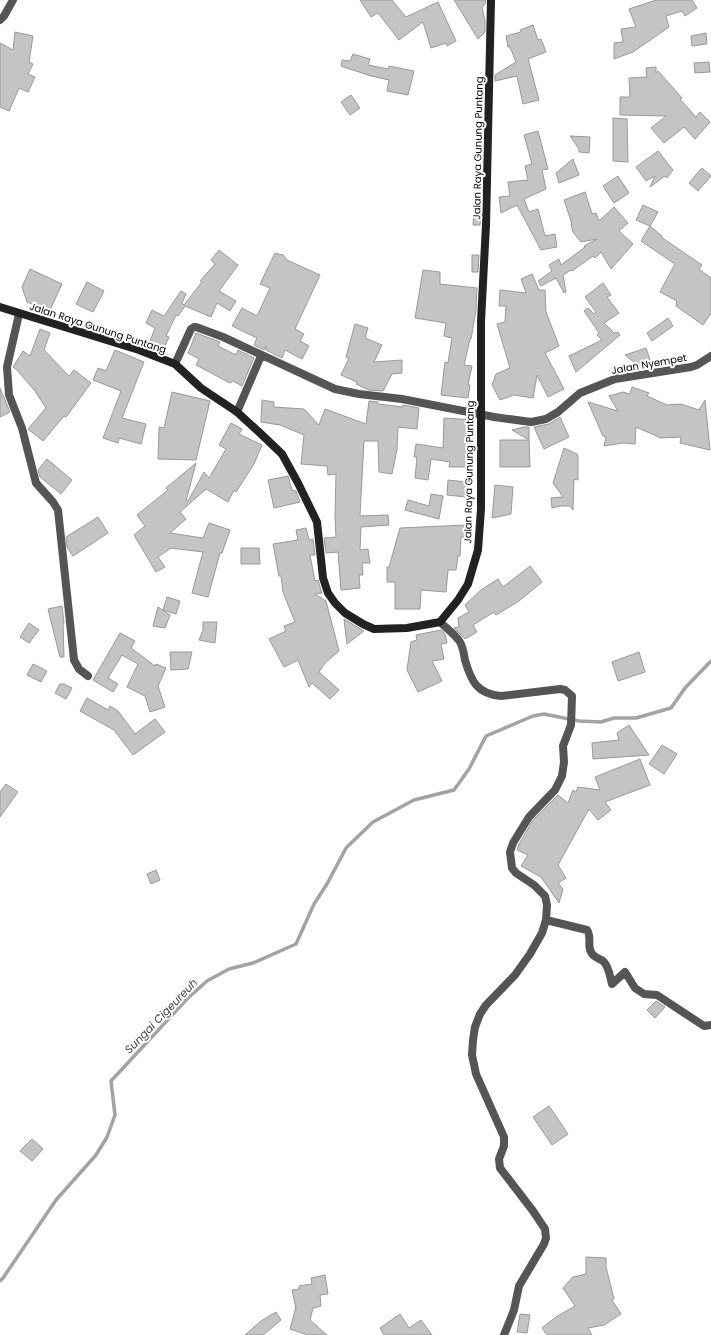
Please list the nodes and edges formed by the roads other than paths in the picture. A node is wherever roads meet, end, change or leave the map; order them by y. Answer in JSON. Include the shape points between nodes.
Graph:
{"nodes":[{"id":1,"x":13,"y":0,"type":"edge"},
{"id":2,"x":491,"y":0,"type":"edge"},
{"id":3,"x":0,"y":20,"type":"edge"},
{"id":4,"x":0,"y":307,"type":"edge"},
{"id":5,"x":20,"y":314,"type":"junction"},
{"id":6,"x":261,"y":356,"type":"junction"},
{"id":7,"x":711,"y":356,"type":"edge"},
{"id":8,"x":175,"y":364,"type":"junction"},
{"id":9,"x":237,"y":412,"type":"junction"},
{"id":10,"x":480,"y":414,"type":"junction"},
{"id":11,"x":440,"y":622,"type":"junction"},
{"id":12,"x":88,"y":676,"type":"dead end"},
{"id":13,"x":546,"y":920,"type":"junction"},
{"id":14,"x":711,"y":1025,"type":"edge"},
{"id":15,"x":504,"y":1335,"type":"edge"}],
"edges":[{"from":1,"to":3,"type":"street"},
{"from":2,"to":10,"type":"street","name":"Jalan Raya Gunung Puntang"},
{"from":4,"to":5,"type":"street","name":"Jalan Raya Gunung Puntang"},
{"from":5,"to":8,"type":"street","name":"Jalan Raya Gunung Puntang","via":[[139,350]]},
{"from":5,"to":12,"type":"street","via":[[7,367],[9,395],[22,428],[36,483],[58,510],[74,660],[79,669]]},
{"from":6,"to":8,"type":"street","name":"Jalan Nyempet","via":[[196,326],[191,329]]},
{"from":6,"to":9,"type":"street"},
{"from":6,"to":10,"type":"street","name":"Jalan Nyempet","via":[[335,389]]},
{"from":7,"to":10,"type":"street","name":"Jalan Nyempet","via":[[691,367],[615,379],[580,393],[546,420],[531,422]]},
{"from":8,"to":9,"type":"street","name":"Jalan Raya Gunung Puntang","via":[[202,388]]},
{"from":9,"to":11,"type":"street","name":"Jalan Raya Gunung Puntang","via":[[282,454],[298,483],[317,522],[323,578],[328,594],[335,604],[344,613],[374,629],[406,628]]},
{"from":10,"to":11,"type":"street","name":"Jalan Raya Gunung Puntang","via":[[481,509],[478,550],[468,584]]},
{"from":11,"to":13,"type":"street","via":[[460,642],[469,674],[486,693],[501,696],[560,689],[572,696],[571,722],[563,742],[564,769],[559,784],[529,817],[510,852],[512,868],[540,889],[545,896]]},
{"from":13,"to":14,"type":"street","via":[[587,930],[590,936],[590,950],[606,965],[612,984],[626,972],[635,988],[644,994],[657,995],[704,1026]]},
{"from":13,"to":15,"type":"street","via":[[530,954],[480,1014],[473,1040],[472,1055],[476,1074],[504,1137],[499,1159],[500,1168],[533,1211],[546,1233],[544,1244],[519,1286],[514,1310]]}]}
